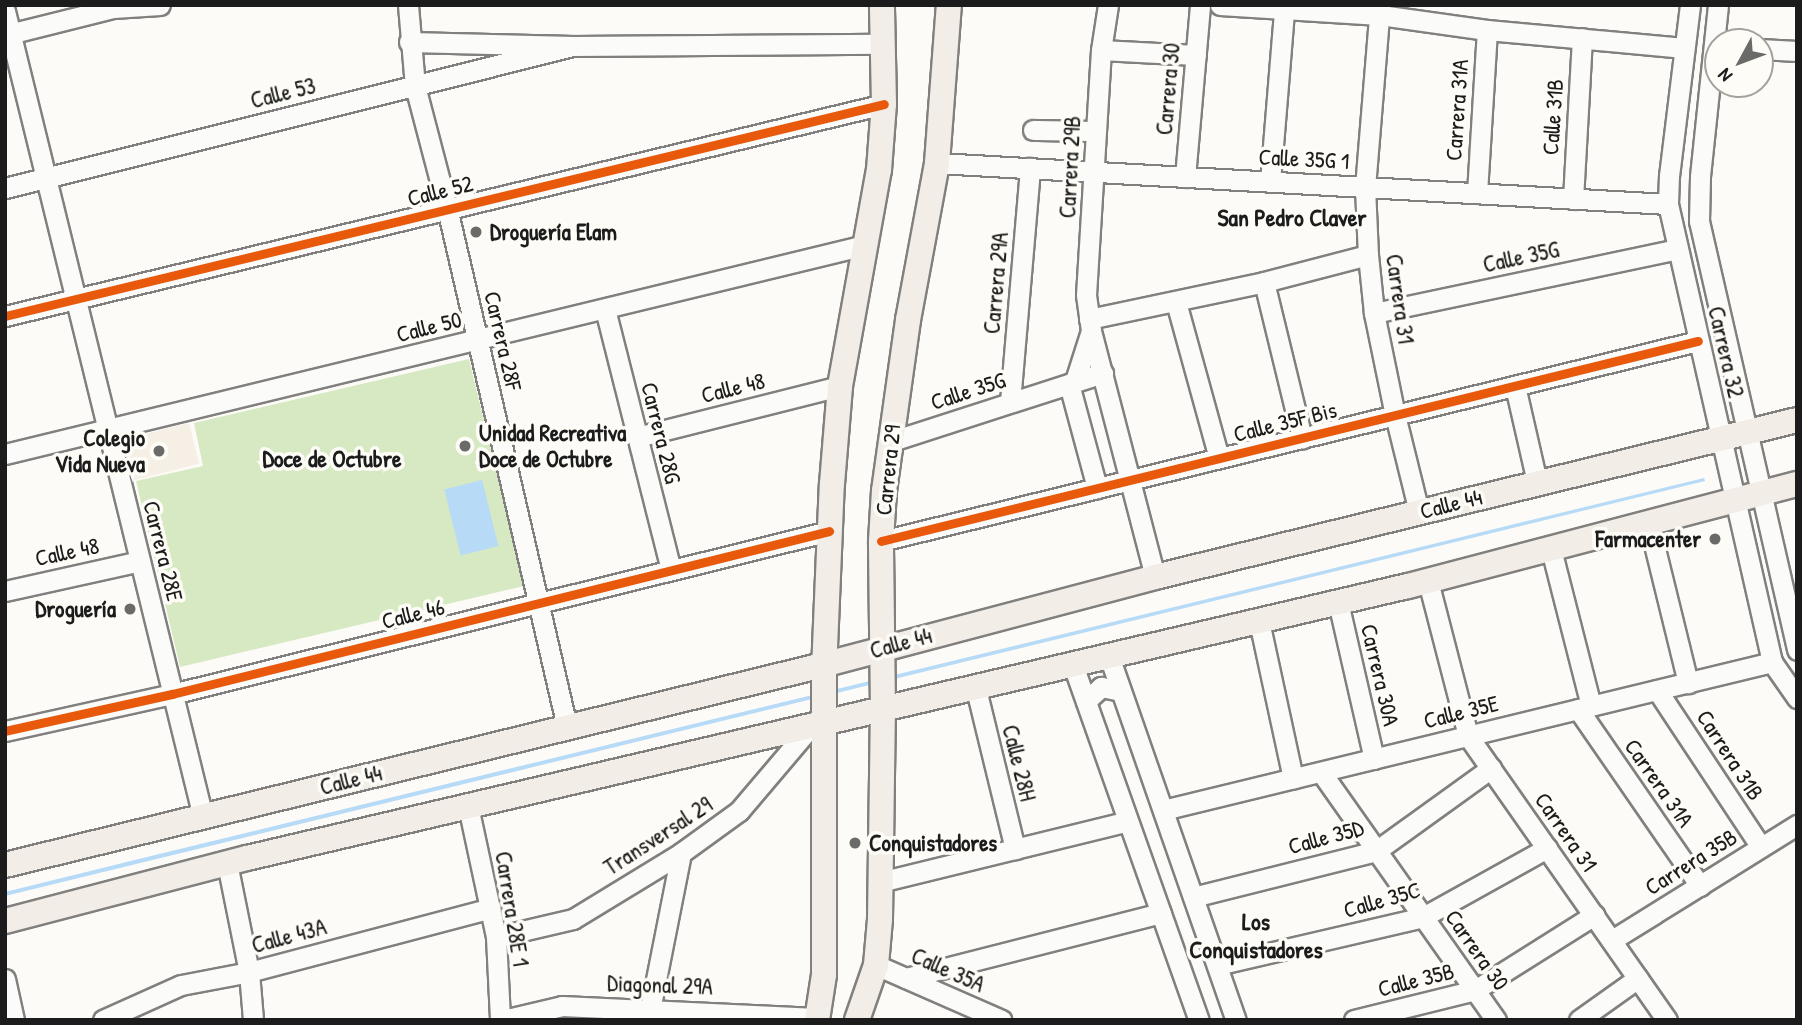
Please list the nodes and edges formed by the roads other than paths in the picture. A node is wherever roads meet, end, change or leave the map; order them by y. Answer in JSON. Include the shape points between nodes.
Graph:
{"nodes":[{"id":1,"x":408,"y":5,"type":"edge"},
{"id":2,"x":882,"y":5,"type":"edge"},
{"id":3,"x":949,"y":5,"type":"edge"},
{"id":4,"x":1108,"y":5,"type":"edge"},
{"id":5,"x":1200,"y":5,"type":"edge"},
{"id":6,"x":1220,"y":5,"type":"edge"},
{"id":7,"x":1690,"y":5,"type":"edge"},
{"id":8,"x":1718,"y":5,"type":"edge"},
{"id":9,"x":160,"y":6,"type":"edge"},
{"id":10,"x":114,"y":7,"type":"edge"},
{"id":11,"x":5,"y":10,"type":"edge"},
{"id":12,"x":1380,"y":10,"type":"edge"},
{"id":13,"x":1284,"y":11,"type":"junction"},
{"id":14,"x":1717,"y":28,"type":"edge"},
{"id":15,"x":1487,"y":30,"type":"junction"},
{"id":16,"x":8,"y":35,"type":"edge"},
{"id":17,"x":1582,"y":38,"type":"junction"},
{"id":18,"x":409,"y":42,"type":"junction"},
{"id":19,"x":883,"y":44,"type":"junction"},
{"id":20,"x":573,"y":46,"type":"junction"},
{"id":21,"x":1684,"y":48,"type":"junction"},
{"id":22,"x":1101,"y":50,"type":"junction"},
{"id":23,"x":1774,"y":50,"type":"edge"},
{"id":24,"x":1797,"y":51,"type":"edge"},
{"id":25,"x":1196,"y":55,"type":"junction"},
{"id":26,"x":415,"y":86,"type":"junction"},
{"id":27,"x":1711,"y":98,"type":"edge"},
{"id":28,"x":884,"y":104,"type":"junction"},
{"id":29,"x":1033,"y":130,"type":"dead end"},
{"id":30,"x":1096,"y":131,"type":"junction"},
{"id":31,"x":937,"y":163,"type":"junction"},
{"id":32,"x":1030,"y":168,"type":"junction"},
{"id":33,"x":1095,"y":172,"type":"junction"},
{"id":34,"x":46,"y":177,"type":"junction"},
{"id":35,"x":1185,"y":177,"type":"junction"},
{"id":36,"x":1270,"y":182,"type":"junction"},
{"id":37,"x":1365,"y":187,"type":"junction"},
{"id":38,"x":5,"y":188,"type":"edge"},
{"id":39,"x":1476,"y":194,"type":"junction"},
{"id":40,"x":1573,"y":199,"type":"junction"},
{"id":41,"x":1668,"y":204,"type":"junction"},
{"id":42,"x":447,"y":208,"type":"junction"},
{"id":43,"x":865,"y":245,"type":"junction"},
{"id":44,"x":1677,"y":249,"type":"junction"},
{"id":45,"x":1368,"y":255,"type":"junction"},
{"id":46,"x":1264,"y":282,"type":"junction"},
{"id":47,"x":76,"y":299,"type":"junction"},
{"id":48,"x":1176,"y":302,"type":"junction"},
{"id":49,"x":605,"y":309,"type":"junction"},
{"id":50,"x":1374,"y":313,"type":"junction"},
{"id":51,"x":5,"y":316,"type":"edge"},
{"id":52,"x":1090,"y":325,"type":"junction"},
{"id":53,"x":478,"y":340,"type":"junction"},
{"id":54,"x":1698,"y":341,"type":"junction"},
{"id":55,"x":1103,"y":373,"type":"junction"},
{"id":56,"x":1072,"y":383,"type":"junction"},
{"id":57,"x":840,"y":386,"type":"junction"},
{"id":58,"x":1515,"y":386,"type":"junction"},
{"id":59,"x":1010,"y":402,"type":"junction"},
{"id":60,"x":1395,"y":415,"type":"junction"},
{"id":61,"x":1797,"y":419,"type":"edge"},
{"id":62,"x":1746,"y":430,"type":"junction"},
{"id":63,"x":108,"y":431,"type":"junction"},
{"id":64,"x":1720,"y":436,"type":"junction"},
{"id":65,"x":637,"y":438,"type":"junction"},
{"id":66,"x":1302,"y":438,"type":"junction"},
{"id":67,"x":890,"y":442,"type":"junction"},
{"id":68,"x":5,"y":454,"type":"edge"},
{"id":69,"x":1219,"y":458,"type":"junction"},
{"id":70,"x":1130,"y":480,"type":"junction"},
{"id":71,"x":1537,"y":482,"type":"junction"},
{"id":72,"x":1797,"y":484,"type":"edge"},
{"id":73,"x":1097,"y":488,"type":"junction"},
{"id":74,"x":1761,"y":494,"type":"junction"},
{"id":75,"x":1735,"y":501,"type":"junction"},
{"id":76,"x":1419,"y":512,"type":"junction"},
{"id":77,"x":1649,"y":524,"type":"junction"},
{"id":78,"x":829,"y":531,"type":"junction"},
{"id":79,"x":881,"y":541,"type":"junction"},
{"id":80,"x":1552,"y":549,"type":"junction"},
{"id":81,"x":140,"y":561,"type":"junction"},
{"id":82,"x":671,"y":569,"type":"junction"},
{"id":83,"x":1155,"y":577,"type":"junction"},
{"id":84,"x":1428,"y":581,"type":"junction"},
{"id":85,"x":5,"y":591,"type":"edge"},
{"id":86,"x":538,"y":602,"type":"junction"},
{"id":87,"x":1338,"y":602,"type":"junction"},
{"id":88,"x":1259,"y":621,"type":"junction"},
{"id":89,"x":1797,"y":650,"type":"edge"},
{"id":90,"x":882,"y":652,"type":"junction"},
{"id":91,"x":1109,"y":656,"type":"junction"},
{"id":92,"x":1772,"y":662,"type":"junction"},
{"id":93,"x":1073,"y":665,"type":"junction"},
{"id":94,"x":824,"y":668,"type":"junction"},
{"id":95,"x":1688,"y":683,"type":"junction"},
{"id":96,"x":975,"y":689,"type":"junction"},
{"id":97,"x":1657,"y":690,"type":"junction"},
{"id":98,"x":1121,"y":691,"type":"junction"},
{"id":99,"x":172,"y":694,"type":"junction"},
{"id":100,"x":1797,"y":698,"type":"edge"},
{"id":101,"x":1086,"y":701,"type":"junction"},
{"id":102,"x":883,"y":708,"type":"junction"},
{"id":103,"x":1585,"y":708,"type":"junction"},
{"id":104,"x":820,"y":721,"type":"junction"},
{"id":105,"x":567,"y":727,"type":"junction"},
{"id":106,"x":5,"y":730,"type":"edge"},
{"id":107,"x":1468,"y":736,"type":"junction"},
{"id":108,"x":1374,"y":758,"type":"junction"},
{"id":109,"x":1491,"y":768,"type":"junction"},
{"id":110,"x":1321,"y":772,"type":"junction"},
{"id":111,"x":1293,"y":778,"type":"junction"},
{"id":112,"x":468,"y":806,"type":"junction"},
{"id":113,"x":1163,"y":810,"type":"junction"},
{"id":114,"x":203,"y":817,"type":"junction"},
{"id":115,"x":1128,"y":821,"type":"junction"},
{"id":116,"x":1797,"y":825,"type":"edge"},
{"id":117,"x":1761,"y":847,"type":"junction"},
{"id":118,"x":1547,"y":848,"type":"junction"},
{"id":119,"x":1015,"y":849,"type":"junction"},
{"id":120,"x":1376,"y":850,"type":"junction"},
{"id":121,"x":681,"y":852,"type":"junction"},
{"id":122,"x":227,"y":863,"type":"junction"},
{"id":123,"x":5,"y":865,"type":"edge"},
{"id":124,"x":880,"y":882,"type":"junction"},
{"id":125,"x":1700,"y":886,"type":"junction"},
{"id":126,"x":1193,"y":897,"type":"junction"},
{"id":127,"x":491,"y":908,"type":"junction"},
{"id":128,"x":1161,"y":913,"type":"junction"},
{"id":129,"x":1594,"y":915,"type":"junction"},
{"id":130,"x":1423,"y":917,"type":"junction"},
{"id":131,"x":5,"y":921,"type":"edge"},
{"id":132,"x":496,"y":937,"type":"junction"},
{"id":133,"x":1612,"y":940,"type":"junction"},
{"id":134,"x":876,"y":965,"type":"junction"},
{"id":135,"x":1217,"y":965,"type":"junction"},
{"id":136,"x":249,"y":972,"type":"junction"},
{"id":137,"x":906,"y":978,"type":"junction"},
{"id":138,"x":1638,"y":978,"type":"junction"},
{"id":139,"x":5,"y":979,"type":"edge"},
{"id":140,"x":1475,"y":990,"type":"junction"},
{"id":141,"x":650,"y":1014,"type":"edge"},
{"id":142,"x":817,"y":1019,"type":"edge"},
{"id":143,"x":14,"y":1020,"type":"edge"},
{"id":144,"x":103,"y":1020,"type":"edge"},
{"id":145,"x":253,"y":1020,"type":"edge"},
{"id":146,"x":501,"y":1020,"type":"edge"},
{"id":147,"x":857,"y":1020,"type":"edge"},
{"id":148,"x":1000,"y":1020,"type":"edge"},
{"id":149,"x":1199,"y":1020,"type":"edge"},
{"id":150,"x":1236,"y":1020,"type":"edge"},
{"id":151,"x":1354,"y":1020,"type":"edge"},
{"id":152,"x":1496,"y":1020,"type":"edge"},
{"id":153,"x":1579,"y":1020,"type":"edge"},
{"id":154,"x":1667,"y":1020,"type":"edge"}],
"edges":[{"from":1,"to":18,"type":"street","name":"Carrera 28F"},
{"from":2,"to":19,"type":"main road"},
{"from":3,"to":31,"type":"main road","name":"Carrera 29"},
{"from":4,"to":22,"type":"street","name":"Carrera 29B"},
{"from":5,"to":25,"type":"street","name":"Carrera 30"},
{"from":6,"to":13,"type":"street"},
{"from":7,"to":21,"type":"street","name":"Carrera 32"},
{"from":8,"to":14,"type":"street","name":"Carrera 32"},
{"from":9,"to":10,"type":"street"},
{"from":10,"to":16,"type":"street"},
{"from":11,"to":16,"type":"street","name":"Carrera 28E"},
{"from":12,"to":13,"type":"street"},
{"from":12,"to":15,"type":"street"},
{"from":12,"to":37,"type":"street","name":"Carrera 31"},
{"from":13,"to":36,"type":"street"},
{"from":15,"to":17,"type":"street"},
{"from":15,"to":39,"type":"street","name":"Carrera 31A"},
{"from":16,"to":34,"type":"street","name":"Carrera 28E"},
{"from":17,"to":21,"type":"street"},
{"from":17,"to":40,"type":"street","name":"Calle 31B"},
{"from":18,"to":20,"type":"street"},
{"from":18,"to":26,"type":"street","name":"Carrera 28F"},
{"from":19,"to":20,"type":"street"},
{"from":19,"to":28,"type":"main road"},
{"from":20,"to":26,"type":"street","name":"Calle 53"},
{"from":21,"to":41,"type":"street","name":"Carrera 32"},
{"from":22,"to":25,"type":"street"},
{"from":22,"to":30,"type":"street","name":"Carrera 29B"},
{"from":23,"to":24,"type":"street"},
{"from":25,"to":35,"type":"street","name":"Carrera 30"},
{"from":26,"to":34,"type":"street","name":"Calle 53"},
{"from":26,"to":42,"type":"street","name":"Carrera 28F"},
{"from":27,"to":62,"type":"street","name":"Carrera 32","via":[[1699,221]]},
{"from":28,"to":42,"type":"street","name":"Calle 52"},
{"from":28,"to":43,"type":"main road","via":[[879,170]]},
{"from":29,"to":30,"type":"street"},
{"from":30,"to":33,"type":"street","name":"Carrera 29B"},
{"from":31,"to":32,"type":"street","name":"Calle 35G 1"},
{"from":31,"to":67,"type":"main road","name":"Carrera 29"},
{"from":32,"to":33,"type":"street","name":"Calle 35G 1"},
{"from":32,"to":59,"type":"street","name":"Carrera 29A"},
{"from":33,"to":35,"type":"street","name":"Calle 35G 1"},
{"from":33,"to":52,"type":"street","name":"Carrera 29B","via":[[1086,295]]},
{"from":34,"to":38,"type":"street","name":"Calle 53"},
{"from":34,"to":47,"type":"street","name":"Carrera 28E"},
{"from":35,"to":36,"type":"street","name":"Calle 35G 1"},
{"from":36,"to":37,"type":"street","name":"Calle 35G 1"},
{"from":37,"to":39,"type":"street","name":"Calle 35G 1"},
{"from":37,"to":45,"type":"street","name":"Carrera 31"},
{"from":39,"to":40,"type":"street","name":"Calle 35G 1"},
{"from":40,"to":41,"type":"street","name":"Calle 35G 1"},
{"from":41,"to":44,"type":"street","name":"Carrera 32"},
{"from":42,"to":47,"type":"street","name":"Calle 52"},
{"from":42,"to":53,"type":"street","name":"Carrera 28F"},
{"from":43,"to":49,"type":"street","name":"Calle 50"},
{"from":43,"to":57,"type":"main road"},
{"from":44,"to":50,"type":"street","name":"Calle 35G"},
{"from":44,"to":54,"type":"street","name":"Carrera 32"},
{"from":45,"to":46,"type":"street"},
{"from":45,"to":50,"type":"street","name":"Carrera 31"},
{"from":46,"to":48,"type":"street"},
{"from":46,"to":66,"type":"street"},
{"from":47,"to":51,"type":"street","name":"Calle 52"},
{"from":47,"to":63,"type":"street","name":"Carrera 28E"},
{"from":48,"to":52,"type":"street"},
{"from":48,"to":69,"type":"street"},
{"from":49,"to":53,"type":"street","name":"Calle 50"},
{"from":49,"to":65,"type":"street","name":"Carrera 28G"},
{"from":50,"to":60,"type":"street","name":"Carrera 31"},
{"from":52,"to":55,"type":"street","name":"Carrera 29B"},
{"from":52,"to":56,"type":"street","name":"Carrera 29B"},
{"from":53,"to":63,"type":"street","name":"Calle 50"},
{"from":53,"to":86,"type":"street","name":"Carrera 28F"},
{"from":54,"to":58,"type":"street","name":"Calle 35F Bis"},
{"from":54,"to":64,"type":"street","name":"Carrera 32"},
{"from":55,"to":56,"type":"street","name":"Calle 35G"},
{"from":55,"to":70,"type":"street","name":"Carrera 29B"},
{"from":56,"to":59,"type":"street","name":"Calle 35G"},
{"from":56,"to":73,"type":"street"},
{"from":57,"to":65,"type":"street","name":"Calle 48"},
{"from":57,"to":78,"type":"main road"},
{"from":58,"to":60,"type":"street","name":"Calle 35F Bis"},
{"from":58,"to":71,"type":"street"},
{"from":59,"to":67,"type":"street","name":"Calle 35G"},
{"from":60,"to":66,"type":"street","name":"Calle 35F Bis"},
{"from":60,"to":76,"type":"street","name":"Carrera 31"},
{"from":61,"to":62,"type":"main road","name":"Calle 44"},
{"from":62,"to":64,"type":"main road","name":"Calle 44"},
{"from":62,"to":74,"type":"street","name":"Carrera 32"},
{"from":63,"to":68,"type":"street","name":"Calle 50"},
{"from":63,"to":81,"type":"street","name":"Carrera 28E"},
{"from":64,"to":71,"type":"main road","name":"Calle 44"},
{"from":64,"to":75,"type":"street","name":"Carrera 32"},
{"from":65,"to":82,"type":"street","name":"Carrera 28G"},
{"from":66,"to":69,"type":"street","name":"Calle 35F Bis"},
{"from":67,"to":79,"type":"main road","name":"Carrera 29"},
{"from":69,"to":70,"type":"street","name":"Calle 35F Bis"},
{"from":70,"to":73,"type":"street","name":"Calle 35F Bis"},
{"from":70,"to":83,"type":"street","name":"Carrera 29B"},
{"from":71,"to":76,"type":"main road","name":"Calle 44"},
{"from":72,"to":74,"type":"main road"},
{"from":73,"to":79,"type":"street","name":"Calle 35F Bis"},
{"from":74,"to":75,"type":"main road"},
{"from":74,"to":89,"type":"street","name":"Carrera 32"},
{"from":75,"to":77,"type":"main road"},
{"from":75,"to":92,"type":"street","name":"Carrera 32"},
{"from":76,"to":83,"type":"main road","name":"Calle 44"},
{"from":77,"to":80,"type":"main road"},
{"from":77,"to":95,"type":"street","name":"Carrera 31B"},
{"from":78,"to":82,"type":"street","name":"Calle 46"},
{"from":78,"to":94,"type":"main road"},
{"from":79,"to":90,"type":"main road","name":"Carrera 29"},
{"from":80,"to":84,"type":"main road"},
{"from":80,"to":103,"type":"street","name":"Carrera 31A"},
{"from":81,"to":85,"type":"street","name":"Calle 48"},
{"from":81,"to":99,"type":"street","name":"Carrera 28E"},
{"from":82,"to":86,"type":"street","name":"Calle 46"},
{"from":83,"to":90,"type":"main road","name":"Calle 44"},
{"from":84,"to":87,"type":"main road"},
{"from":84,"to":107,"type":"street","name":"Carrera 31"},
{"from":86,"to":99,"type":"street","name":"Calle 46"},
{"from":86,"to":105,"type":"street","name":"Carrera 28F"},
{"from":87,"to":88,"type":"main road"},
{"from":87,"to":108,"type":"street","name":"Carrera 30A"},
{"from":88,"to":91,"type":"main road"},
{"from":88,"to":111,"type":"street"},
{"from":90,"to":94,"type":"main road","name":"Calle 44"},
{"from":90,"to":102,"type":"main road","name":"Carrera 29"},
{"from":91,"to":93,"type":"main road"},
{"from":91,"to":98,"type":"street"},
{"from":92,"to":95,"type":"street","name":"Calle 35E"},
{"from":92,"to":100,"type":"street","name":"Carrera 32"},
{"from":93,"to":96,"type":"main road"},
{"from":93,"to":101,"type":"street"},
{"from":94,"to":104,"type":"main road"},
{"from":94,"to":105,"type":"main road","name":"Calle 44"},
{"from":95,"to":97,"type":"street","name":"Calle 35E"},
{"from":96,"to":102,"type":"main road"},
{"from":96,"to":119,"type":"street","name":"Calle 28H"},
{"from":97,"to":103,"type":"street","name":"Calle 35E"},
{"from":97,"to":117,"type":"street","name":"Carrera 31B"},
{"from":98,"to":101,"type":"street","via":[[1101,687]]},
{"from":98,"to":113,"type":"street"},
{"from":99,"to":106,"type":"street","name":"Calle 46"},
{"from":99,"to":114,"type":"street","name":"Carrera 28E"},
{"from":101,"to":115,"type":"street"},
{"from":102,"to":104,"type":"main road"},
{"from":102,"to":124,"type":"main road","name":"Carrera 29"},
{"from":103,"to":107,"type":"street","name":"Calle 35E"},
{"from":103,"to":125,"type":"street","name":"Carrera 31A"},
{"from":104,"to":112,"type":"main road"},
{"from":104,"to":121,"type":"street","name":"Transversal 29","via":[[739,811]]},
{"from":104,"to":142,"type":"main road","via":[[824,975]]},
{"from":105,"to":114,"type":"main road","name":"Calle 44"},
{"from":107,"to":108,"type":"street","name":"Calle 35E"},
{"from":107,"to":109,"type":"street","name":"Carrera 31"},
{"from":108,"to":110,"type":"street","name":"Calle 35E"},
{"from":109,"to":118,"type":"street","name":"Carrera 31"},
{"from":109,"to":120,"type":"street","name":"Calle 35D"},
{"from":110,"to":111,"type":"street","name":"Calle 35E"},
{"from":110,"to":120,"type":"street","name":"Carrera 30"},
{"from":111,"to":113,"type":"street","name":"Calle 35E"},
{"from":112,"to":122,"type":"main road"},
{"from":112,"to":127,"type":"street","name":"Carrera 28E 1"},
{"from":113,"to":126,"type":"street"},
{"from":114,"to":123,"type":"main road","name":"Calle 44"},
{"from":115,"to":119,"type":"street"},
{"from":115,"to":128,"type":"street"},
{"from":116,"to":117,"type":"street","name":"Carrera 35B"},
{"from":117,"to":125,"type":"street","name":"Carrera 35B"},
{"from":118,"to":129,"type":"street","name":"Carrera 31"},
{"from":118,"to":130,"type":"street","name":"Calle 35C"},
{"from":119,"to":124,"type":"street"},
{"from":120,"to":126,"type":"street","name":"Calle 35D"},
{"from":120,"to":130,"type":"street","name":"Carrera 30"},
{"from":121,"to":132,"type":"street","name":"Transversal 29","via":[[573,919]]},
{"from":121,"to":141,"type":"street"},
{"from":122,"to":131,"type":"main road"},
{"from":122,"to":136,"type":"street"},
{"from":124,"to":134,"type":"main road","name":"Carrera 29"},
{"from":125,"to":133,"type":"street","name":"Carrera 35B"},
{"from":126,"to":135,"type":"street"},
{"from":127,"to":132,"type":"street","name":"Carrera 28E 1"},
{"from":127,"to":136,"type":"street","name":"Calle 43A"},
{"from":128,"to":137,"type":"street"},
{"from":128,"to":149,"type":"street"},
{"from":129,"to":133,"type":"street","name":"Carrera 31"},
{"from":129,"to":140,"type":"street","name":"Calle 35B"},
{"from":130,"to":135,"type":"street","name":"Calle 35C"},
{"from":130,"to":140,"type":"street","name":"Carrera 30"},
{"from":132,"to":146,"type":"street","name":"Carrera 28E 1"},
{"from":133,"to":138,"type":"street","name":"Carrera 31"},
{"from":134,"to":137,"type":"street","name":"Calle 35A"},
{"from":134,"to":147,"type":"main road","name":"Carrera 29"},
{"from":135,"to":150,"type":"street"},
{"from":136,"to":144,"type":"street","name":"Calle 43A","via":[[181,985]]},
{"from":136,"to":145,"type":"street"},
{"from":137,"to":148,"type":"street","name":"Calle 35A"},
{"from":138,"to":153,"type":"street"},
{"from":138,"to":154,"type":"street","name":"Carrera 31"},
{"from":139,"to":143,"type":"street"},
{"from":140,"to":151,"type":"street","name":"Calle 35B"},
{"from":140,"to":152,"type":"street","name":"Carrera 30"},
{"from":141,"to":142,"type":"street","name":"Diagonal 29A"},
{"from":141,"to":146,"type":"street","name":"Diagonal 29A","via":[[562,1006]]}]}
